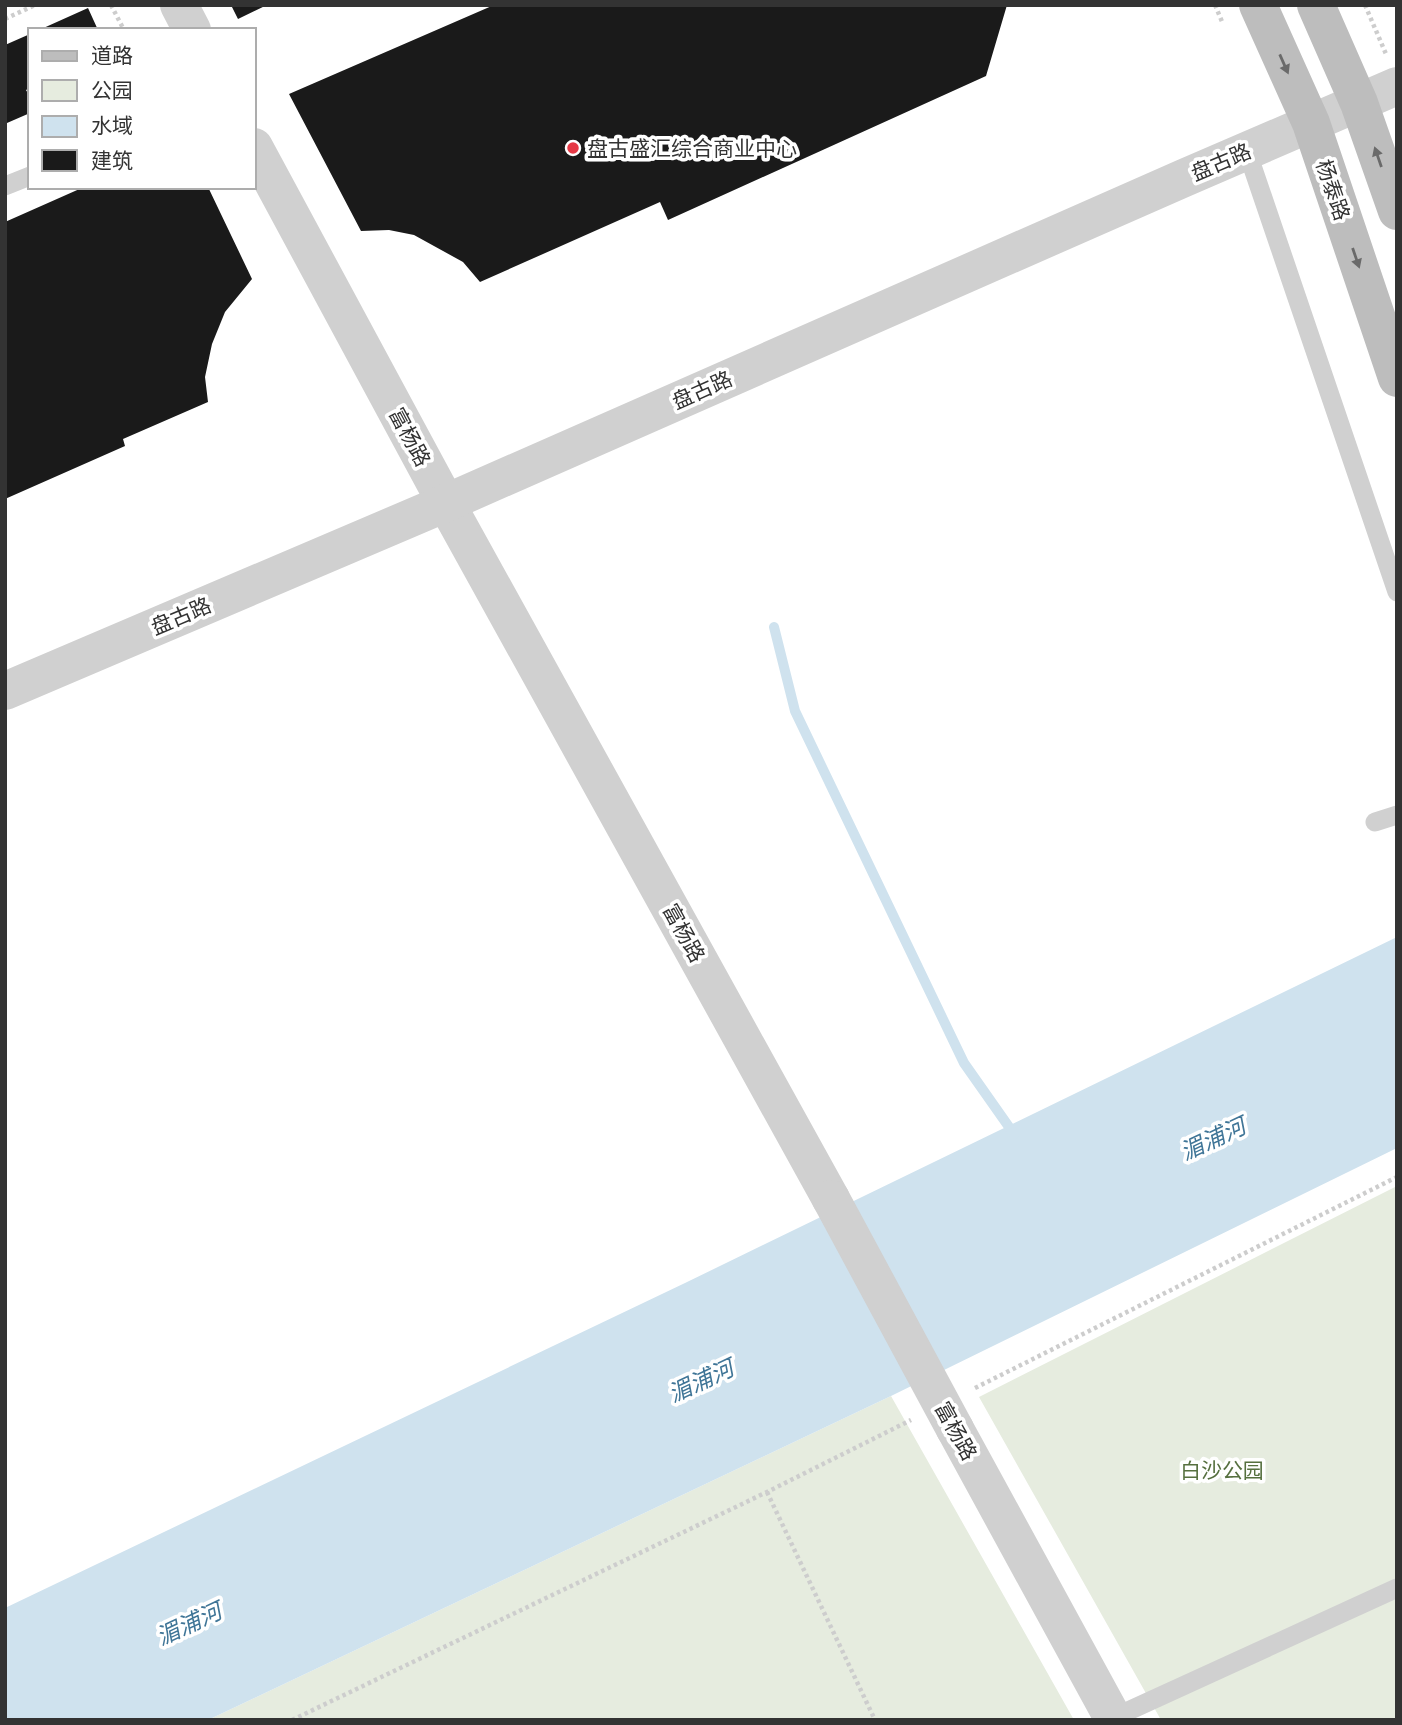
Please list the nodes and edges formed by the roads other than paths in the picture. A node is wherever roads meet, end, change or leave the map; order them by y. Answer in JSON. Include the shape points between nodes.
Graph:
{"nodes":[{"id":1,"x":179,"y":5,"type":"edge"},
{"id":2,"x":1258,"y":5,"type":"edge"},
{"id":3,"x":1316,"y":5,"type":"edge"},
{"id":4,"x":191,"y":28,"type":"edge"},
{"id":5,"x":1394,"y":76,"type":"edge"},
{"id":6,"x":1359,"y":103,"type":"junction"},
{"id":7,"x":1311,"y":123,"type":"junction"},
{"id":8,"x":256,"y":150,"type":"edge"},
{"id":9,"x":1247,"y":151,"type":"junction"},
{"id":10,"x":28,"y":177,"type":"edge"},
{"id":11,"x":5,"y":186,"type":"edge"},
{"id":12,"x":1397,"y":211,"type":"edge"},
{"id":13,"x":1397,"y":378,"type":"edge"},
{"id":14,"x":446,"y":503,"type":"junction"},
{"id":15,"x":1397,"y":592,"type":"edge"},
{"id":16,"x":5,"y":691,"type":"edge"},
{"id":17,"x":1397,"y":815,"type":"edge"},
{"id":18,"x":1375,"y":822,"type":"dead end"},
{"id":19,"x":1397,"y":1588,"type":"edge"},
{"id":20,"x":1114,"y":1719,"type":"edge"}],
"edges":[{"from":1,"to":4,"type":"street"},
{"from":2,"to":7,"type":"main road","name":"杨泰路","one_way":true},
{"from":3,"to":6,"type":"main road"},
{"from":5,"to":6,"type":"street","name":"盘古路"},
{"from":6,"to":7,"type":"street","name":"盘古路"},
{"from":12,"to":6,"type":"main road","one_way":true},
{"from":7,"to":9,"type":"street","name":"盘古路"},
{"from":7,"to":13,"type":"main road","name":"杨泰路","one_way":true},
{"from":8,"to":14,"type":"street","name":"富杨路"},
{"from":9,"to":14,"type":"street","name":"盘古路"},
{"from":9,"to":15,"type":"lane"},
{"from":10,"to":11,"type":"lane"},
{"from":14,"to":16,"type":"street","name":"盘古路"},
{"from":14,"to":20,"type":"street","name":"富杨路","bridge":true,"via":[[831,1199],[960,1411]]},
{"from":17,"to":18,"type":"lane"},
{"from":19,"to":20,"type":"lane"}]}
